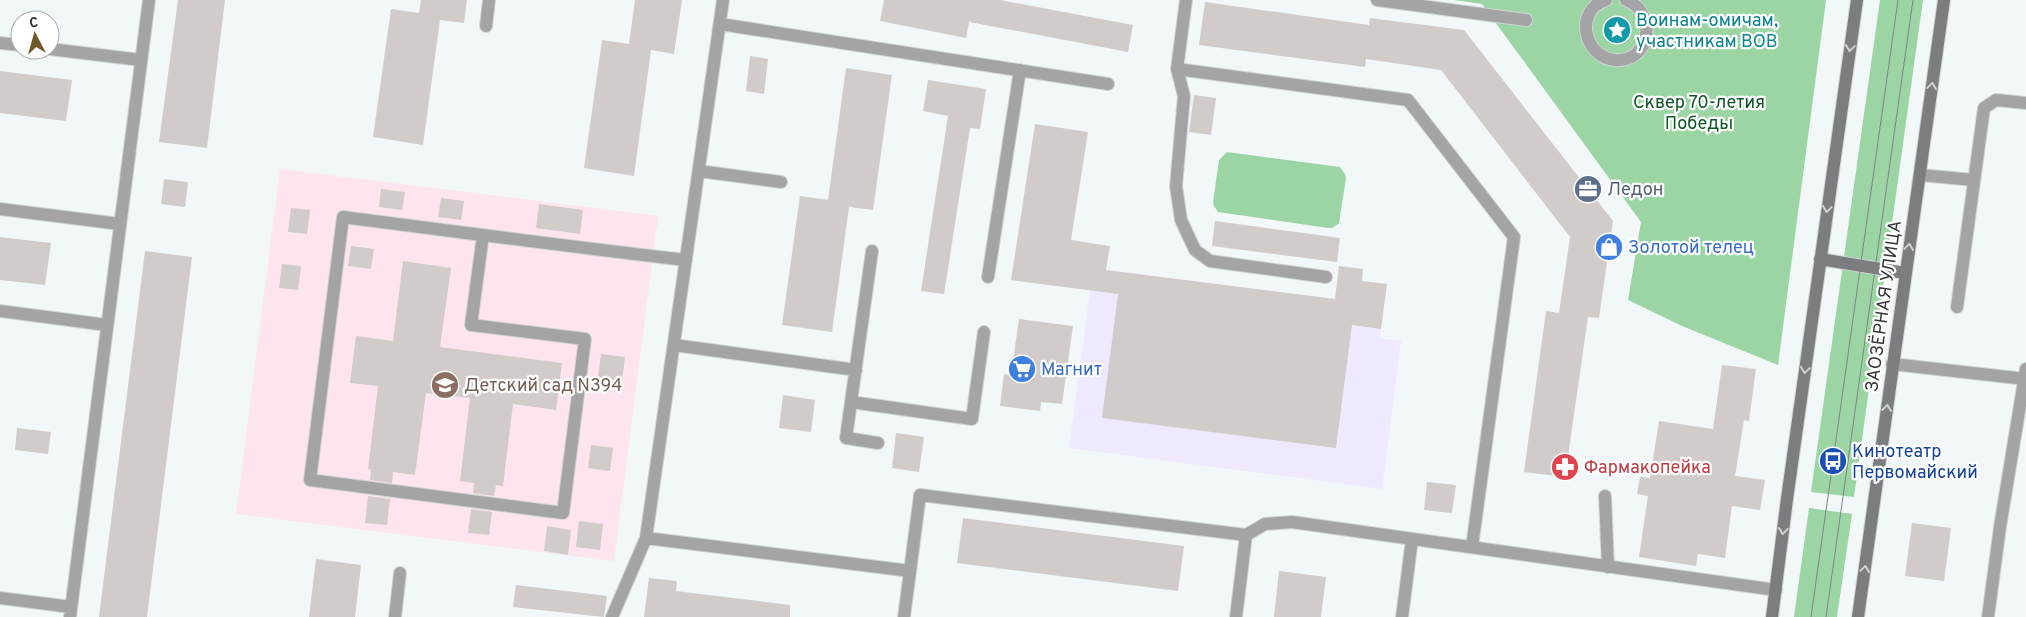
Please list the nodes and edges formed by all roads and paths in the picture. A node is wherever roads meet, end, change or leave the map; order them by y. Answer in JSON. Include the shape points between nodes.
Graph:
{"nodes":[{"id":1,"x":149,"y":0,"type":"edge"},
{"id":2,"x":489,"y":0,"type":"edge"},
{"id":3,"x":723,"y":0,"type":"edge"},
{"id":4,"x":1186,"y":0,"type":"edge"},
{"id":5,"x":1377,"y":0,"type":"edge"},
{"id":6,"x":1606,"y":0,"type":"edge"},
{"id":7,"x":1626,"y":0,"type":"edge"},
{"id":8,"x":1857,"y":0,"type":"edge"},
{"id":9,"x":1944,"y":0,"type":"edge"},
{"id":10,"x":1526,"y":20,"type":"dead end"},
{"id":11,"x":720,"y":24,"type":"junction"},
{"id":12,"x":486,"y":26,"type":"dead end"},
{"id":13,"x":60,"y":50,"type":"edge"},
{"id":14,"x":141,"y":60,"type":"junction"},
{"id":15,"x":1177,"y":69,"type":"junction"},
{"id":16,"x":1020,"y":70,"type":"junction"},
{"id":17,"x":1108,"y":84,"type":"dead end"},
{"id":18,"x":2026,"y":104,"type":"edge"},
{"id":19,"x":699,"y":171,"type":"junction"},
{"id":20,"x":1920,"y":175,"type":"junction"},
{"id":21,"x":1974,"y":180,"type":"junction"},
{"id":22,"x":781,"y":182,"type":"dead end"},
{"id":23,"x":0,"y":209,"type":"edge"},
{"id":24,"x":120,"y":224,"type":"junction"},
{"id":25,"x":483,"y":235,"type":"junction"},
{"id":26,"x":872,"y":251,"type":"dead end"},
{"id":27,"x":1820,"y":259,"type":"junction"},
{"id":28,"x":686,"y":260,"type":"junction"},
{"id":29,"x":1905,"y":273,"type":"junction"},
{"id":30,"x":988,"y":277,"type":"dead end"},
{"id":31,"x":1326,"y":278,"type":"dead end"},
{"id":32,"x":1957,"y":307,"type":"dead end"},
{"id":33,"x":0,"y":311,"type":"edge"},
{"id":34,"x":107,"y":325,"type":"junction"},
{"id":35,"x":984,"y":332,"type":"dead end"},
{"id":36,"x":674,"y":345,"type":"junction"},
{"id":37,"x":1892,"y":364,"type":"junction"},
{"id":38,"x":856,"y":370,"type":"junction"},
{"id":39,"x":2026,"y":376,"type":"edge"},
{"id":40,"x":851,"y":402,"type":"junction"},
{"id":41,"x":878,"y":443,"type":"dead end"},
{"id":42,"x":1605,"y":496,"type":"dead end"},
{"id":43,"x":1246,"y":535,"type":"junction"},
{"id":44,"x":646,"y":538,"type":"junction"},
{"id":45,"x":1412,"y":539,"type":"junction"},
{"id":46,"x":1472,"y":547,"type":"junction"},
{"id":47,"x":1608,"y":567,"type":"junction"},
{"id":48,"x":910,"y":572,"type":"junction"},
{"id":49,"x":400,"y":574,"type":"dead end"},
{"id":50,"x":1776,"y":590,"type":"junction"},
{"id":51,"x":0,"y":598,"type":"edge"},
{"id":52,"x":71,"y":612,"type":"edge"},
{"id":53,"x":395,"y":617,"type":"edge"},
{"id":54,"x":612,"y":617,"type":"edge"},
{"id":55,"x":904,"y":617,"type":"edge"},
{"id":56,"x":1236,"y":617,"type":"edge"},
{"id":57,"x":1402,"y":617,"type":"edge"},
{"id":58,"x":1772,"y":617,"type":"edge"},
{"id":59,"x":1858,"y":617,"type":"edge"},
{"id":60,"x":1988,"y":617,"type":"edge"}],
"edges":[{"from":1,"to":14,"type":"street"},
{"from":2,"to":12,"type":"street"},
{"from":3,"to":11,"type":"street"},
{"from":4,"to":15,"type":"street"},
{"from":5,"to":10,"type":"street"},
{"from":6,"to":7,"type":"street","via":[[1588,16],[1586,36],[1597,54],[1617,60],[1636,54],[1646,38],[1643,12]]},
{"from":8,"to":27,"type":"main road","one_way":true},
{"from":20,"to":9,"type":"main road","name":"ЗАОЗЁРНАЯ УЛИЦА","one_way":true},
{"from":11,"to":16,"type":"street"},
{"from":11,"to":19,"type":"street"},
{"from":13,"to":14,"type":"street"},
{"from":14,"to":24,"type":"street"},
{"from":15,"to":31,"type":"street","via":[[1184,96],[1176,186],[1181,220],[1195,250],[1210,261]]},
{"from":15,"to":46,"type":"street","via":[[1408,100],[1514,237]]},
{"from":16,"to":17,"type":"street"},
{"from":16,"to":30,"type":"street"},
{"from":18,"to":21,"type":"street","via":[[1996,100],[1984,108]]},
{"from":19,"to":22,"type":"street"},
{"from":19,"to":28,"type":"street"},
{"from":20,"to":21,"type":"street"},
{"from":29,"to":20,"type":"main road","name":"ЗАОЗЁРНАЯ УЛИЦА","one_way":true},
{"from":21,"to":32,"type":"street"},
{"from":23,"to":24,"type":"street"},
{"from":24,"to":34,"type":"street"},
{"from":25,"to":25,"type":"street","via":[[343,217],[310,480],[563,513],[585,340],[472,325]]},
{"from":25,"to":28,"type":"street"},
{"from":26,"to":38,"type":"street"},
{"from":27,"to":29,"type":"main road"},
{"from":27,"to":50,"type":"main road","one_way":true},
{"from":28,"to":36,"type":"street"},
{"from":29,"to":37,"type":"main road","name":"ЗАОЗЁРНАЯ УЛИЦА"},
{"from":33,"to":34,"type":"street"},
{"from":34,"to":52,"type":"street"},
{"from":35,"to":40,"type":"street","via":[[972,418]]},
{"from":36,"to":38,"type":"street"},
{"from":36,"to":44,"type":"street"},
{"from":37,"to":39,"type":"street"},
{"from":59,"to":37,"type":"main road","name":"ЗАОЗЁРНАЯ УЛИЦА","one_way":true},
{"from":38,"to":40,"type":"street"},
{"from":39,"to":60,"type":"street"},
{"from":40,"to":41,"type":"street","via":[[846,438]]},
{"from":42,"to":47,"type":"street"},
{"from":43,"to":45,"type":"street","via":[[1265,524],[1292,522]]},
{"from":43,"to":48,"type":"street","via":[[920,495]]},
{"from":43,"to":56,"type":"street"},
{"from":44,"to":48,"type":"street"},
{"from":44,"to":54,"type":"street"},
{"from":45,"to":46,"type":"street"},
{"from":45,"to":57,"type":"street"},
{"from":46,"to":47,"type":"street"},
{"from":47,"to":50,"type":"street"},
{"from":48,"to":55,"type":"street"},
{"from":49,"to":53,"type":"street"},
{"from":50,"to":58,"type":"main road"},
{"from":51,"to":52,"type":"street"}]}
